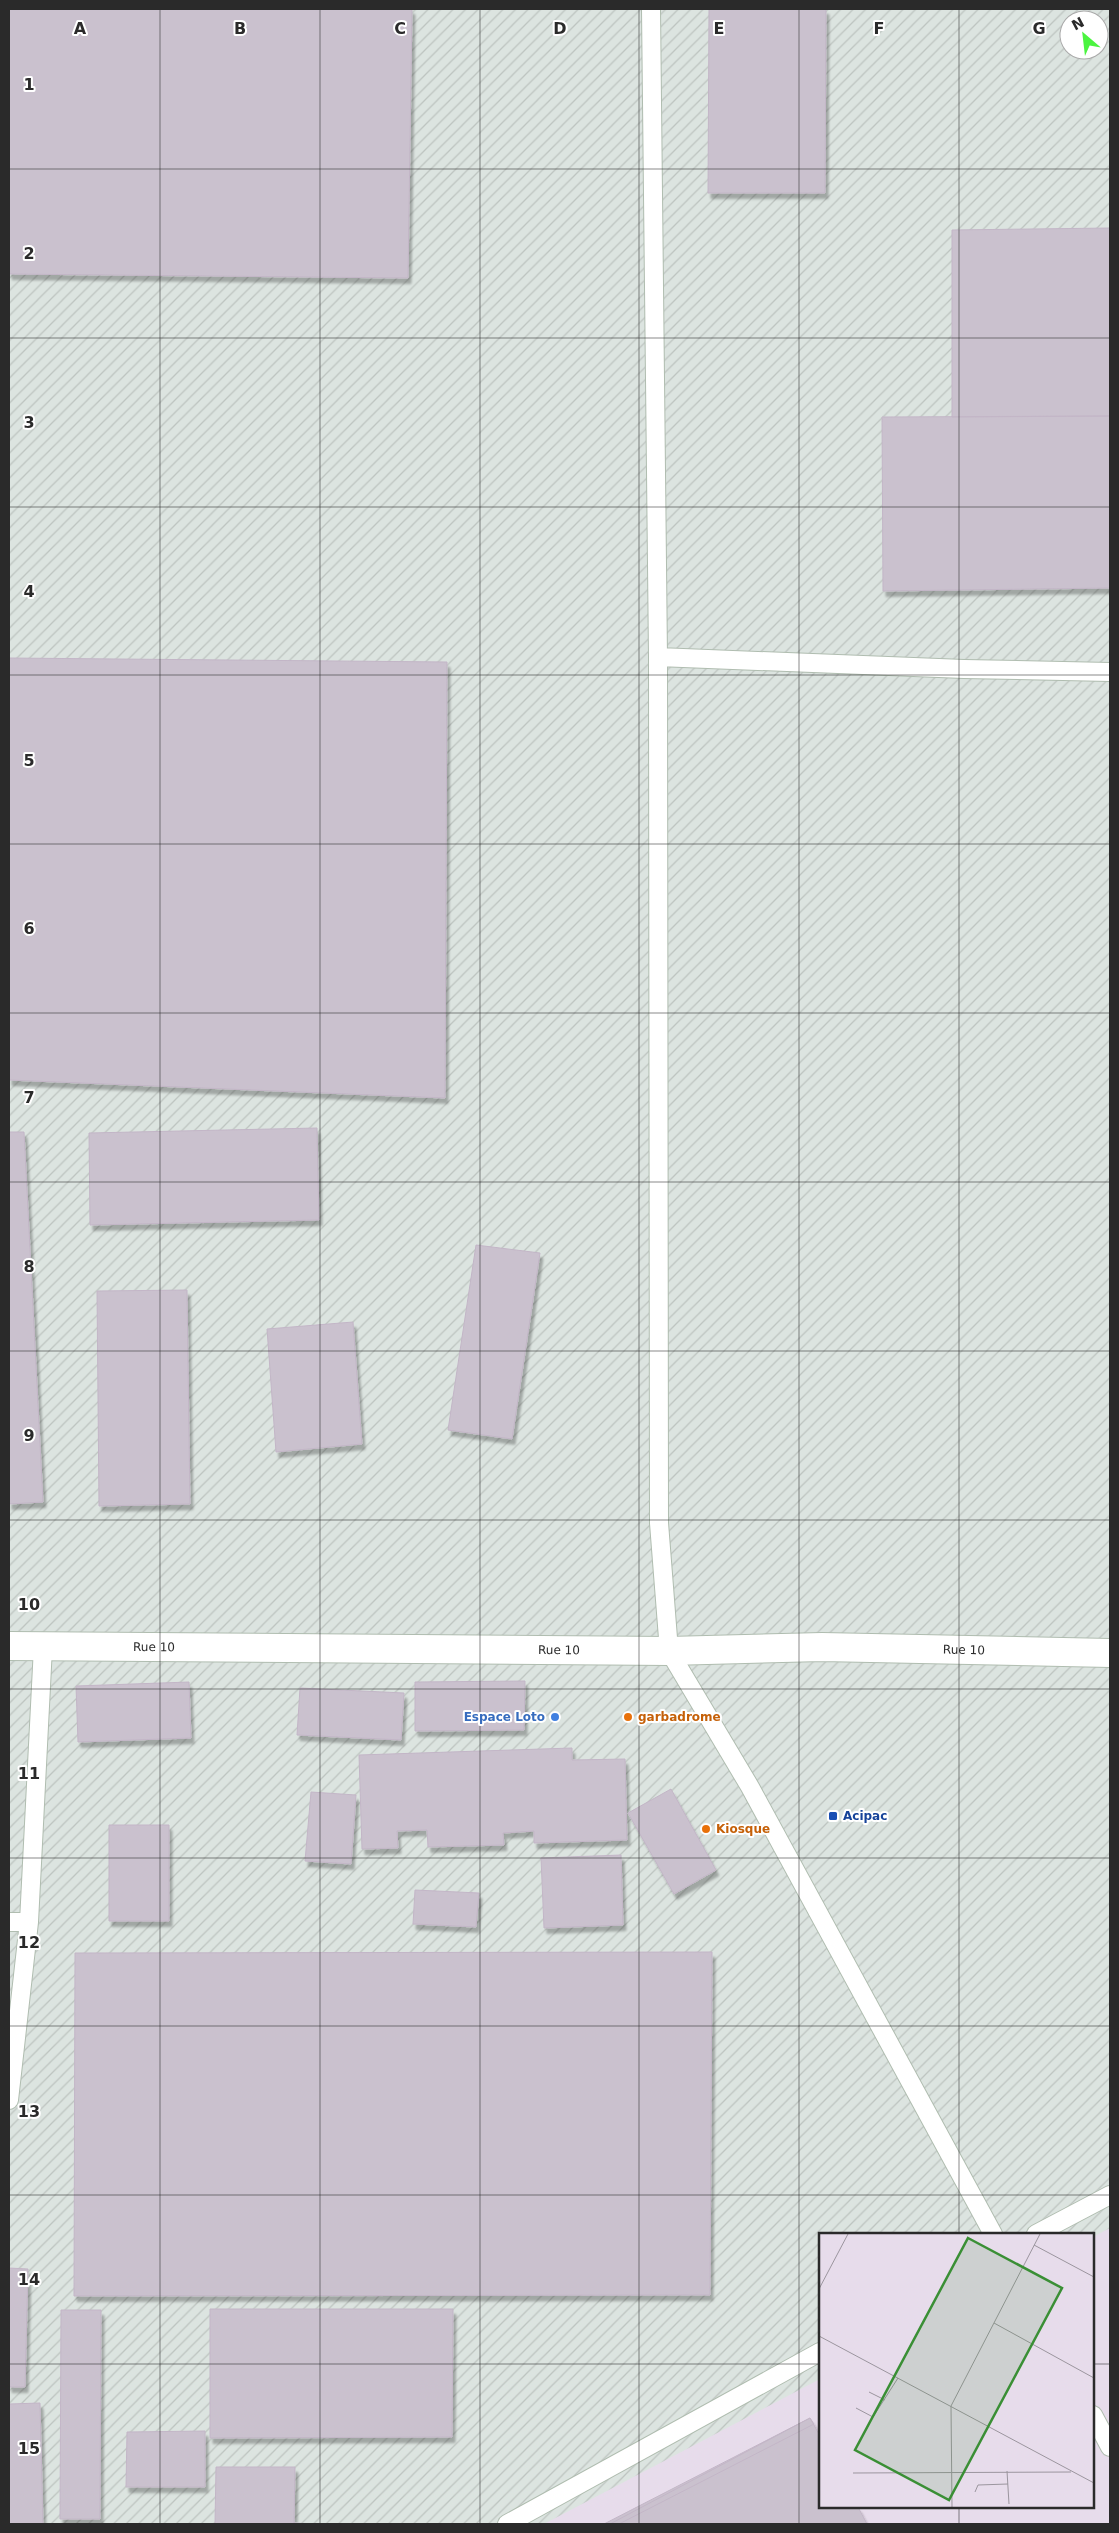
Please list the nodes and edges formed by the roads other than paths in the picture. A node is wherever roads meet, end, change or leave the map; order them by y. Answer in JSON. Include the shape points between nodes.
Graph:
{"nodes":[{"id":1,"x":651,"y":9,"type":"edge"},
{"id":2,"x":658,"y":657,"type":"junction"},
{"id":3,"x":1110,"y":672,"type":"edge"},
{"id":4,"x":9,"y":1646,"type":"edge"},
{"id":5,"x":43,"y":1647,"type":"junction"},
{"id":6,"x":670,"y":1651,"type":"junction"},
{"id":7,"x":1110,"y":1653,"type":"edge"},
{"id":8,"x":9,"y":1922,"type":"edge"},
{"id":9,"x":29,"y":1922,"type":"junction"},
{"id":10,"x":9,"y":2100,"type":"edge"},
{"id":11,"x":1110,"y":2195,"type":"edge"},
{"id":12,"x":992,"y":2233,"type":"edge"},
{"id":13,"x":1038,"y":2233,"type":"edge"},
{"id":14,"x":819,"y":2353,"type":"edge"},
{"id":15,"x":1094,"y":2417,"type":"edge"},
{"id":16,"x":1110,"y":2447,"type":"edge"},
{"id":17,"x":507,"y":2524,"type":"edge"}],
"edges":[{"from":1,"to":2,"type":"lane"},
{"from":2,"to":3,"type":"lane","via":[[964,670]]},
{"from":2,"to":6,"type":"lane","via":[[659,1523]]},
{"from":4,"to":5,"type":"street","name":"Rue 10"},
{"from":5,"to":6,"type":"street","name":"Rue 10"},
{"from":5,"to":9,"type":"lane"},
{"from":6,"to":7,"type":"street","name":"Rue 10","via":[[822,1647]]},
{"from":6,"to":12,"type":"lane","via":[[750,1787]]},
{"from":8,"to":9,"type":"lane"},
{"from":9,"to":10,"type":"lane"},
{"from":11,"to":13,"type":"lane"},
{"from":14,"to":17,"type":"lane"},
{"from":15,"to":16,"type":"lane"}]}
